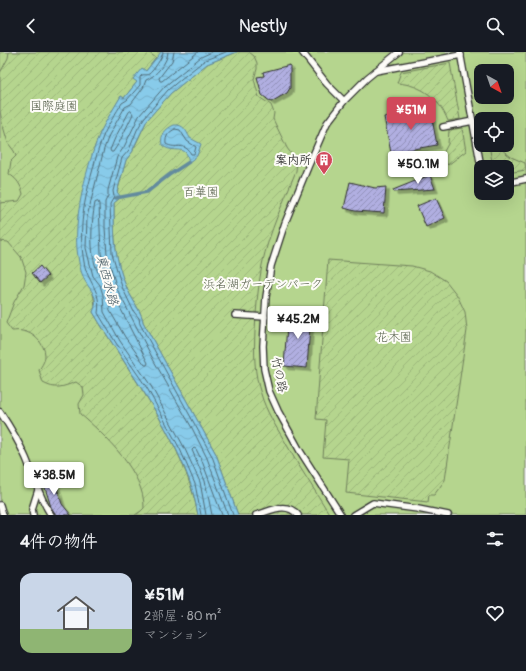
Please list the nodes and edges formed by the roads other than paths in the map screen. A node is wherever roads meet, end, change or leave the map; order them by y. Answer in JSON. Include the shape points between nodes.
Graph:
{"nodes":[{"id":1,"x":302,"y":52,"type":"edge"},
{"id":2,"x":399,"y":52,"type":"edge"},
{"id":3,"x":461,"y":54,"type":"edge"},
{"id":4,"x":376,"y":71,"type":"junction"},
{"id":5,"x":344,"y":101,"type":"junction"},
{"id":6,"x":473,"y":121,"type":"junction"},
{"id":7,"x":443,"y":127,"type":"dead end"},
{"id":8,"x":480,"y":160,"type":"edge"},
{"id":9,"x":526,"y":179,"type":"edge"},
{"id":10,"x":514,"y":182,"type":"edge"},
{"id":11,"x":235,"y":315,"type":"dead end"},
{"id":12,"x":265,"y":317,"type":"junction"},
{"id":13,"x":0,"y":412,"type":"edge"},
{"id":14,"x":38,"y":490,"type":"junction"},
{"id":15,"x":0,"y":505,"type":"edge"},
{"id":16,"x":3,"y":515,"type":"edge"},
{"id":17,"x":32,"y":515,"type":"edge"},
{"id":18,"x":51,"y":515,"type":"edge"},
{"id":19,"x":257,"y":515,"type":"edge"},
{"id":20,"x":298,"y":515,"type":"edge"},
{"id":21,"x":341,"y":515,"type":"edge"},
{"id":22,"x":354,"y":515,"type":"edge"},
{"id":23,"x":448,"y":515,"type":"edge"}],
"edges":[{"from":1,"to":5,"type":"lane"},
{"from":2,"to":4,"type":"lane","name":"竹の路"},
{"from":3,"to":4,"type":"lane"},
{"from":3,"to":6,"type":"lane"},
{"from":4,"to":5,"type":"lane","name":"竹の路"},
{"from":5,"to":12,"type":"lane","name":"竹の路","via":[[328,124],[284,223],[271,266]]},
{"from":6,"to":7,"type":"lane"},
{"from":6,"to":8,"type":"lane"},
{"from":9,"to":10,"type":"lane"},
{"from":11,"to":12,"type":"lane"},
{"from":12,"to":21,"type":"lane","name":"竹の路","via":[[264,369],[269,391],[293,438]]},
{"from":13,"to":14,"type":"lane","via":[[25,456]]},
{"from":14,"to":17,"type":"lane"},
{"from":14,"to":18,"type":"lane"},
{"from":15,"to":16,"type":"lane"},
{"from":19,"to":20,"type":"lane","via":[[284,507]]},
{"from":22,"to":23,"type":"lane","via":[[374,504]]}]}
